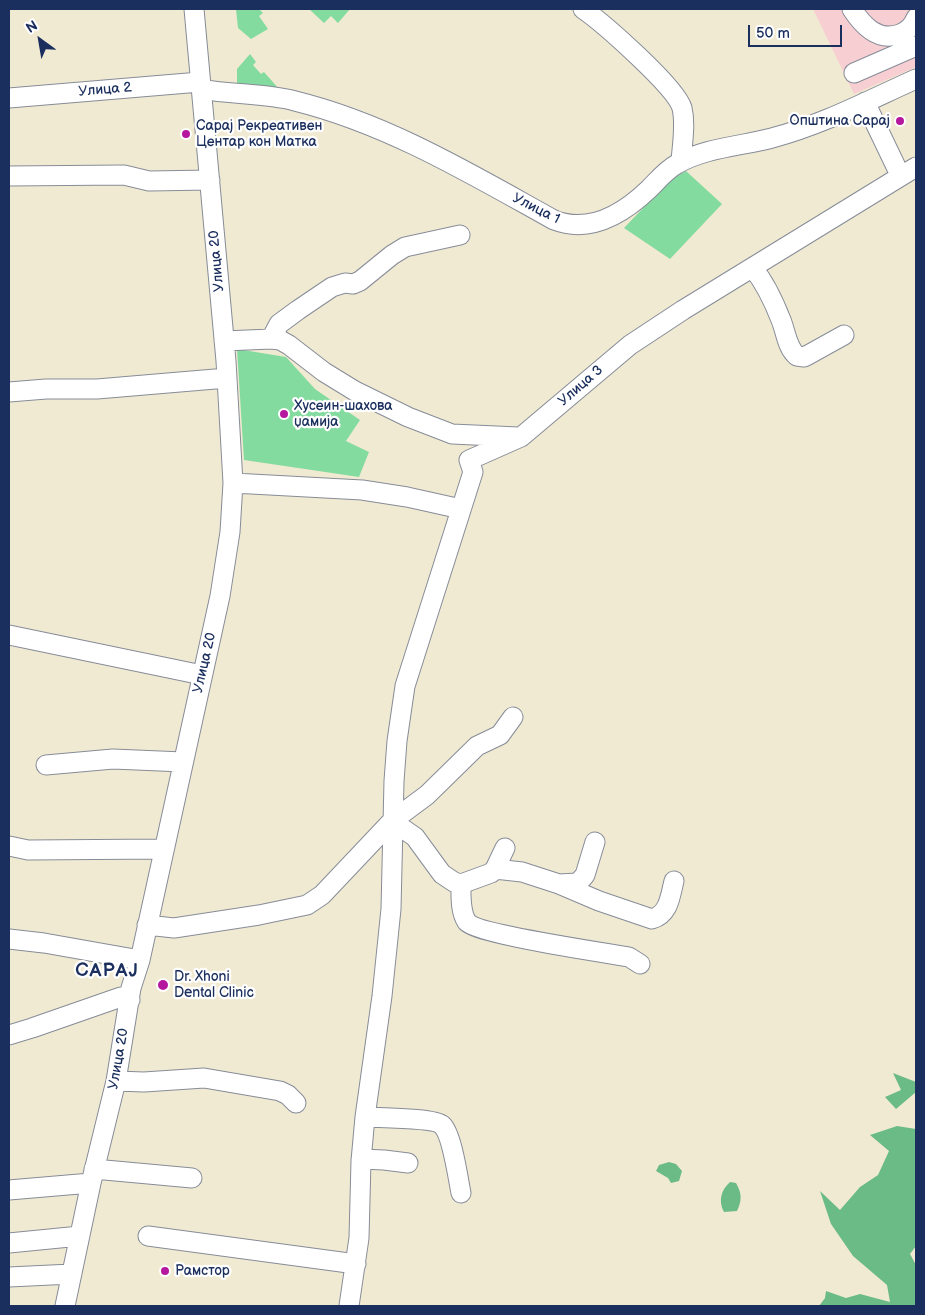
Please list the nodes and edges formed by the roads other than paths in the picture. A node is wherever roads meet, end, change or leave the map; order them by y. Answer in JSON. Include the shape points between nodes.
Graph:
{"nodes":[{"id":1,"x":194,"y":9,"type":"edge"},
{"id":2,"x":583,"y":9,"type":"edge"},
{"id":3,"x":852,"y":9,"type":"edge"},
{"id":4,"x":916,"y":18,"type":"edge"},
{"id":5,"x":916,"y":46,"type":"edge"},
{"id":6,"x":854,"y":74,"type":"dead end"},
{"id":7,"x":916,"y":79,"type":"edge"},
{"id":8,"x":201,"y":85,"type":"junction"},
{"id":9,"x":9,"y":98,"type":"edge"},
{"id":10,"x":865,"y":102,"type":"junction"},
{"id":11,"x":681,"y":162,"type":"junction"},
{"id":12,"x":908,"y":171,"type":"edge"},
{"id":13,"x":9,"y":176,"type":"edge"},
{"id":14,"x":210,"y":180,"type":"junction"},
{"id":15,"x":460,"y":234,"type":"dead end"},
{"id":16,"x":753,"y":268,"type":"junction"},
{"id":17,"x":844,"y":335,"type":"dead end"},
{"id":18,"x":270,"y":339,"type":"junction"},
{"id":19,"x":224,"y":341,"type":"junction"},
{"id":20,"x":227,"y":378,"type":"junction"},
{"id":21,"x":9,"y":392,"type":"edge"},
{"id":22,"x":452,"y":434,"type":"junction"},
{"id":23,"x":521,"y":437,"type":"junction"},
{"id":24,"x":469,"y":460,"type":"junction"},
{"id":25,"x":233,"y":483,"type":"junction"},
{"id":26,"x":461,"y":510,"type":"junction"},
{"id":27,"x":9,"y":635,"type":"edge"},
{"id":28,"x":202,"y":676,"type":"junction"},
{"id":29,"x":513,"y":717,"type":"dead end"},
{"id":30,"x":184,"y":762,"type":"junction"},
{"id":31,"x":46,"y":765,"type":"dead end"},
{"id":32,"x":392,"y":821,"type":"junction"},
{"id":33,"x":595,"y":842,"type":"dead end"},
{"id":34,"x":9,"y":846,"type":"edge"},
{"id":35,"x":505,"y":848,"type":"dead end"},
{"id":36,"x":164,"y":849,"type":"junction"},
{"id":37,"x":496,"y":869,"type":"junction"},
{"id":38,"x":674,"y":882,"type":"dead end"},
{"id":39,"x":461,"y":884,"type":"junction"},
{"id":40,"x":559,"y":884,"type":"junction"},
{"id":41,"x":147,"y":925,"type":"junction"},
{"id":42,"x":9,"y":939,"type":"edge"},
{"id":43,"x":140,"y":960,"type":"junction"},
{"id":44,"x":640,"y":964,"type":"dead end"},
{"id":45,"x":130,"y":1000,"type":"junction"},
{"id":46,"x":9,"y":1035,"type":"edge"},
{"id":47,"x":116,"y":1081,"type":"junction"},
{"id":48,"x":296,"y":1103,"type":"dead end"},
{"id":49,"x":365,"y":1117,"type":"junction"},
{"id":50,"x":362,"y":1159,"type":"junction"},
{"id":51,"x":408,"y":1163,"type":"dead end"},
{"id":52,"x":92,"y":1176,"type":"junction"},
{"id":53,"x":192,"y":1178,"type":"dead end"},
{"id":54,"x":9,"y":1190,"type":"edge"},
{"id":55,"x":461,"y":1193,"type":"dead end"},
{"id":56,"x":80,"y":1236,"type":"junction"},
{"id":57,"x":148,"y":1236,"type":"dead end"},
{"id":58,"x":9,"y":1243,"type":"edge"},
{"id":59,"x":356,"y":1264,"type":"junction"},
{"id":60,"x":72,"y":1274,"type":"junction"},
{"id":61,"x":9,"y":1277,"type":"edge"},
{"id":62,"x":64,"y":1306,"type":"edge"},
{"id":63,"x":349,"y":1306,"type":"edge"}],
"edges":[{"from":1,"to":8,"type":"street","name":"Улица 20"},
{"from":2,"to":11,"type":"street","via":[[677,97],[683,116]]},
{"from":3,"to":4,"type":"street","via":[[867,26],[882,36],[909,29]]},
{"from":5,"to":6,"type":"street"},
{"from":7,"to":10,"type":"street","name":"Улица 1"},
{"from":8,"to":9,"type":"street","name":"Улица 2"},
{"from":8,"to":11,"type":"street","name":"Улица 1","via":[[293,100],[352,119],[422,149],[554,220],[568,224],[587,224],[610,217],[632,203],[669,168]]},
{"from":8,"to":14,"type":"street","name":"Улица 20"},
{"from":10,"to":11,"type":"street","name":"Улица 1","via":[[773,138]]},
{"from":10,"to":12,"type":"street"},
{"from":12,"to":16,"type":"street","name":"Улица 3"},
{"from":13,"to":14,"type":"street","via":[[124,175],[149,180]]},
{"from":14,"to":19,"type":"street","name":"Улица 20"},
{"from":15,"to":18,"type":"street","via":[[405,247],[360,281],[332,287],[279,324]]},
{"from":16,"to":17,"type":"street","via":[[765,285],[791,349],[797,356],[804,357]]},
{"from":16,"to":23,"type":"street","name":"Улица 3","via":[[630,344]]},
{"from":18,"to":19,"type":"street"},
{"from":18,"to":22,"type":"street","via":[[289,344],[324,372],[355,391]]},
{"from":19,"to":20,"type":"street","name":"Улица 20"},
{"from":20,"to":21,"type":"street","via":[[97,389]]},
{"from":20,"to":25,"type":"street","name":"Улица 20"},
{"from":22,"to":23,"type":"street"},
{"from":22,"to":24,"type":"street","via":[[464,447]]},
{"from":23,"to":24,"type":"street","name":"Улица 3"},
{"from":24,"to":26,"type":"street","via":[[473,472]]},
{"from":25,"to":26,"type":"street","via":[[362,490]]},
{"from":25,"to":28,"type":"street","name":"Улица 20","via":[[230,532],[220,596]]},
{"from":26,"to":32,"type":"street","via":[[405,686],[397,741]]},
{"from":27,"to":28,"type":"street"},
{"from":28,"to":30,"type":"street","name":"Улица 20"},
{"from":29,"to":32,"type":"street","via":[[500,735],[477,746],[426,795]]},
{"from":30,"to":31,"type":"street","via":[[113,759]]},
{"from":30,"to":36,"type":"street","name":"Улица 20"},
{"from":32,"to":39,"type":"street","via":[[415,837],[442,874]]},
{"from":32,"to":41,"type":"street","via":[[322,895],[307,905],[174,928]]},
{"from":32,"to":49,"type":"street","via":[[391,909]]},
{"from":33,"to":40,"type":"street","via":[[582,879],[578,883]]},
{"from":34,"to":36,"type":"street","via":[[28,850]]},
{"from":35,"to":37,"type":"street"},
{"from":36,"to":41,"type":"street","name":"Улица 20"},
{"from":37,"to":39,"type":"street"},
{"from":37,"to":40,"type":"street","via":[[522,872]]},
{"from":38,"to":40,"type":"street","via":[[667,908],[652,919],[599,902]]},
{"from":39,"to":44,"type":"street","via":[[464,915],[472,926],[629,956]]},
{"from":41,"to":43,"type":"street","name":"Улица 20"},
{"from":42,"to":43,"type":"street"},
{"from":43,"to":45,"type":"street","name":"Улица 20"},
{"from":45,"to":46,"type":"street","via":[[121,997]]},
{"from":45,"to":47,"type":"street","name":"Улица 20"},
{"from":47,"to":48,"type":"street","via":[[218,1080],[280,1091]]},
{"from":47,"to":52,"type":"street","name":"Улица 20"},
{"from":49,"to":50,"type":"street"},
{"from":49,"to":55,"type":"street","via":[[432,1121],[442,1125],[449,1136]]},
{"from":50,"to":51,"type":"street"},
{"from":50,"to":59,"type":"street"},
{"from":52,"to":53,"type":"street"},
{"from":52,"to":54,"type":"street"},
{"from":52,"to":56,"type":"street","name":"Улица 20"},
{"from":56,"to":58,"type":"street"},
{"from":56,"to":60,"type":"street","name":"Улица 20"},
{"from":57,"to":59,"type":"street"},
{"from":59,"to":63,"type":"street"},
{"from":60,"to":61,"type":"street"},
{"from":60,"to":62,"type":"street","name":"Улица 20"}]}
